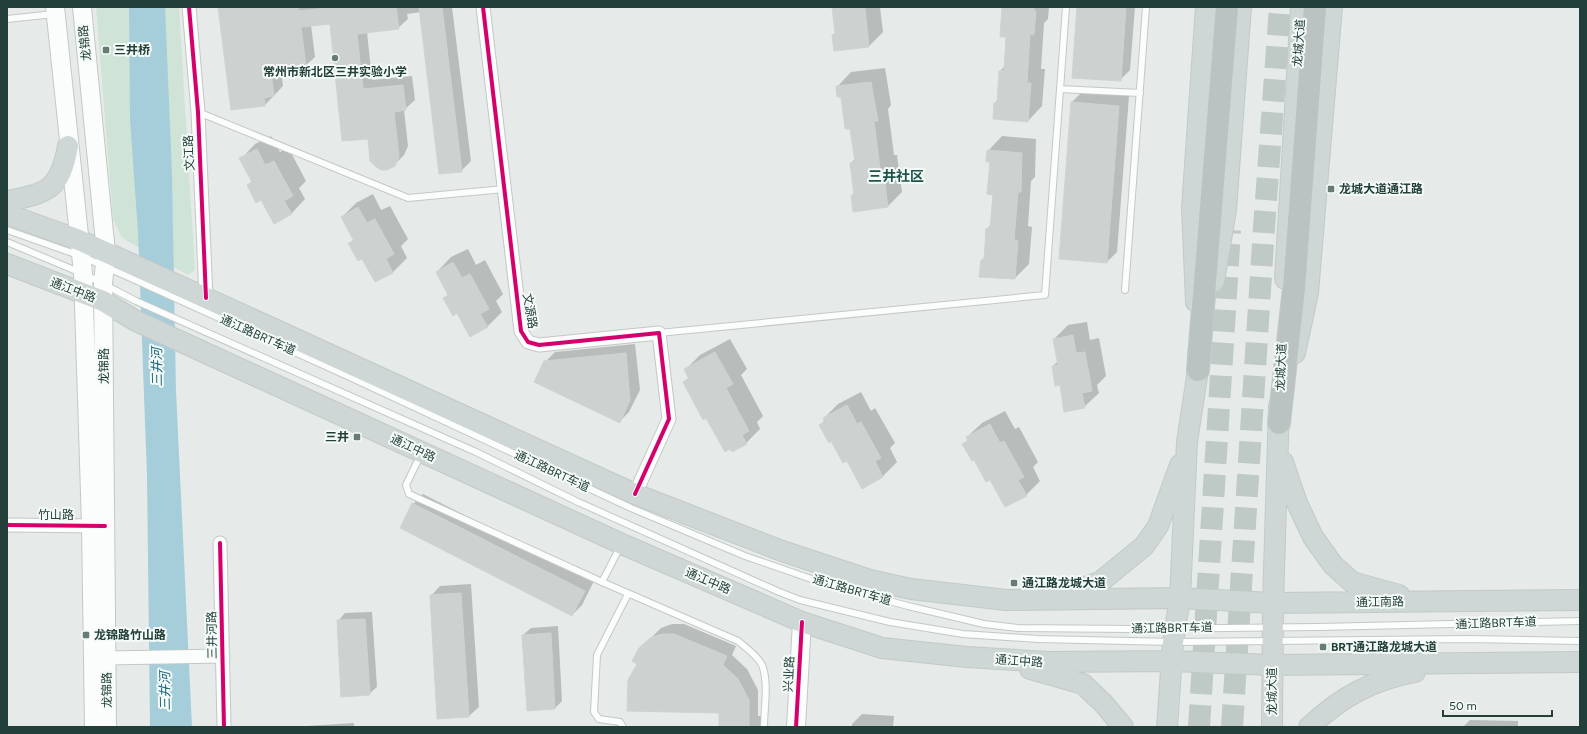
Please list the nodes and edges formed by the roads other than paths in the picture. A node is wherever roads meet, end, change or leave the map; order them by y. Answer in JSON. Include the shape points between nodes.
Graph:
{"nodes":[{"id":1,"x":82,"y":7,"type":"edge"},
{"id":2,"x":189,"y":7,"type":"edge"},
{"id":3,"x":483,"y":7,"type":"edge"},
{"id":4,"x":1066,"y":7,"type":"edge"},
{"id":5,"x":1146,"y":7,"type":"edge"},
{"id":6,"x":1206,"y":7,"type":"edge"},
{"id":7,"x":1227,"y":7,"type":"edge"},
{"id":8,"x":1240,"y":7,"type":"edge"},
{"id":9,"x":1301,"y":7,"type":"edge"},
{"id":10,"x":1315,"y":7,"type":"edge"},
{"id":11,"x":1332,"y":7,"type":"edge"},
{"id":12,"x":55,"y":11,"type":"edge"},
{"id":13,"x":7,"y":19,"type":"edge"},
{"id":14,"x":1060,"y":89,"type":"junction"},
{"id":15,"x":1140,"y":93,"type":"junction"},
{"id":16,"x":198,"y":112,"type":"junction"},
{"id":17,"x":68,"y":146,"type":"junction"},
{"id":18,"x":504,"y":189,"type":"junction"},
{"id":19,"x":7,"y":201,"type":"edge"},
{"id":20,"x":7,"y":214,"type":"edge"},
{"id":21,"x":7,"y":230,"type":"edge"},
{"id":22,"x":7,"y":242,"type":"edge"},
{"id":23,"x":81,"y":257,"type":"junction"},
{"id":24,"x":7,"y":264,"type":"edge"},
{"id":25,"x":104,"y":277,"type":"junction"},
{"id":26,"x":1125,"y":290,"type":"dead end"},
{"id":27,"x":84,"y":294,"type":"junction"},
{"id":28,"x":182,"y":294,"type":"junction"},
{"id":29,"x":206,"y":298,"type":"junction"},
{"id":30,"x":659,"y":333,"type":"junction"},
{"id":31,"x":1198,"y":370,"type":"junction"},
{"id":32,"x":1279,"y":423,"type":"junction"},
{"id":33,"x":1188,"y":442,"type":"junction"},
{"id":34,"x":1279,"y":448,"type":"junction"},
{"id":35,"x":422,"y":452,"type":"junction"},
{"id":36,"x":635,"y":494,"type":"junction"},
{"id":37,"x":7,"y":525,"type":"edge"},
{"id":38,"x":98,"y":526,"type":"junction"},
{"id":39,"x":220,"y":543,"type":"dead end"},
{"id":40,"x":622,"y":544,"type":"junction"},
{"id":41,"x":602,"y":582,"type":"junction"},
{"id":42,"x":628,"y":594,"type":"junction"},
{"id":43,"x":1180,"y":598,"type":"junction"},
{"id":44,"x":1035,"y":600,"type":"junction"},
{"id":45,"x":1580,"y":600,"type":"edge"},
{"id":46,"x":1463,"y":601,"type":"junction"},
{"id":47,"x":1272,"y":604,"type":"junction"},
{"id":48,"x":1580,"y":621,"type":"edge"},
{"id":49,"x":802,"y":622,"type":"junction"},
{"id":50,"x":1273,"y":634,"type":"junction"},
{"id":51,"x":1580,"y":641,"type":"edge"},
{"id":52,"x":1174,"y":644,"type":"junction"},
{"id":53,"x":222,"y":656,"type":"junction"},
{"id":54,"x":967,"y":657,"type":"junction"},
{"id":55,"x":106,"y":658,"type":"junction"},
{"id":56,"x":1474,"y":662,"type":"junction"},
{"id":57,"x":1580,"y":662,"type":"edge"},
{"id":58,"x":1272,"y":665,"type":"junction"},
{"id":59,"x":94,"y":727,"type":"edge"},
{"id":60,"x":107,"y":727,"type":"edge"},
{"id":61,"x":224,"y":727,"type":"edge"},
{"id":62,"x":624,"y":727,"type":"edge"},
{"id":63,"x":764,"y":727,"type":"edge"},
{"id":64,"x":796,"y":727,"type":"edge"},
{"id":65,"x":1123,"y":727,"type":"edge"},
{"id":66,"x":1167,"y":727,"type":"edge"},
{"id":67,"x":1272,"y":727,"type":"edge"},
{"id":68,"x":1309,"y":727,"type":"edge"}],
"edges":[{"from":1,"to":25,"type":"main road","name":"龙锦路"},
{"from":2,"to":16,"type":"street","name":"文江路"},
{"from":3,"to":18,"type":"street","name":"文源路"},
{"from":4,"to":14,"type":"lane"},
{"from":5,"to":15,"type":"lane"},
{"from":6,"to":31,"type":"main road","via":[[1192,208]]},
{"from":7,"to":31,"type":"highway"},
{"from":8,"to":31,"type":"main road","via":[[1226,210]]},
{"from":9,"to":32,"type":"main road","name":"龙城大道"},
{"from":10,"to":32,"type":"highway","via":[[1294,288]]},
{"from":11,"to":32,"type":"main road","via":[[1308,293]]},
{"from":12,"to":13,"type":"lane"},
{"from":12,"to":17,"type":"main road","name":"龙锦路"},
{"from":14,"to":15,"type":"lane"},
{"from":14,"to":30,"type":"lane","via":[[1045,295]]},
{"from":15,"to":26,"type":"lane"},
{"from":16,"to":18,"type":"lane","via":[[408,198]]},
{"from":16,"to":29,"type":"street","name":"文江路"},
{"from":17,"to":19,"type":"main road","via":[[64,166],[57,180],[46,192]]},
{"from":17,"to":23,"type":"main road","name":"龙锦路"},
{"from":18,"to":30,"type":"street","name":"文源路","via":[[521,331],[528,342],[539,346]]},
{"from":20,"to":23,"type":"main road","name":"通江中路"},
{"from":21,"to":23,"type":"lane"},
{"from":22,"to":23,"type":"lane"},
{"from":23,"to":25,"type":"main road","name":"通江中路"},
{"from":23,"to":25,"type":"lane"},
{"from":23,"to":27,"type":"main road","name":"龙锦路"},
{"from":24,"to":27,"type":"main road","name":"通江中路"},
{"from":25,"to":27,"type":"main road","name":"通江中路"},
{"from":25,"to":28,"type":"main road","name":"通江中路","via":[[133,272]]},
{"from":25,"to":35,"type":"main road","name":"通江中路","via":[[136,321]]},
{"from":25,"to":38,"type":"main road","name":"龙锦路"},
{"from":25,"to":52,"type":"lane","name":"通江路BRT车道","via":[[136,301],[800,600],[890,622],[963,634]]},
{"from":27,"to":38,"type":"main road","name":"龙锦路"},
{"from":28,"to":29,"type":"main road"},
{"from":28,"to":52,"type":"lane","name":"通江路BRT车道","via":[[374,388],[631,508],[745,556],[823,583],[984,624]]},
{"from":29,"to":36,"type":"main road"},
{"from":30,"to":36,"type":"street","via":[[668,419]]},
{"from":31,"to":33,"type":"main road"},
{"from":32,"to":34,"type":"main road","name":"龙城大道"},
{"from":33,"to":43,"type":"main road"},
{"from":33,"to":44,"type":"main road","via":[[1158,526],[1144,546],[1100,582],[1076,592]]},
{"from":34,"to":46,"type":"main road","via":[[1297,503],[1313,538],[1333,565],[1352,582],[1398,595]]},
{"from":34,"to":47,"type":"main road","name":"龙城大道"},
{"from":35,"to":40,"type":"main road","name":"通江中路"},
{"from":35,"to":41,"type":"lane","via":[[406,485],[409,494]]},
{"from":36,"to":44,"type":"main road","via":[[782,551],[870,580],[911,589],[1006,600]]},
{"from":37,"to":38,"type":"street","name":"竹山路"},
{"from":38,"to":55,"type":"main road","name":"龙锦路"},
{"from":38,"to":59,"type":"main road","name":"龙锦路"},
{"from":39,"to":53,"type":"street","name":"三井河路"},
{"from":40,"to":41,"type":"lane"},
{"from":40,"to":49,"type":"main road","name":"通江中路"},
{"from":41,"to":42,"type":"lane"},
{"from":42,"to":62,"type":"lane","via":[[597,655],[594,712],[599,719],[620,722]]},
{"from":42,"to":63,"type":"lane","via":[[738,641],[751,652],[762,665],[765,684]]},
{"from":43,"to":44,"type":"main road"},
{"from":43,"to":47,"type":"main road","name":"通江南路"},
{"from":43,"to":52,"type":"main road"},
{"from":45,"to":46,"type":"main road","name":"通江南路"},
{"from":46,"to":47,"type":"main road","name":"通江南路"},
{"from":47,"to":50,"type":"main road","name":"龙城大道"},
{"from":48,"to":50,"type":"lane","name":"通江路BRT车道"},
{"from":49,"to":54,"type":"main road","name":"通江中路","via":[[882,648]]},
{"from":49,"to":64,"type":"main road","name":"兴业路"},
{"from":50,"to":51,"type":"lane","name":"通江路BRT车道"},
{"from":50,"to":52,"type":"lane","name":"通江路BRT车道"},
{"from":50,"to":52,"type":"lane","name":"通江路BRT车道"},
{"from":50,"to":58,"type":"main road","name":"龙城大道"},
{"from":52,"to":54,"type":"main road","name":"通江中路","via":[[1049,662]]},
{"from":52,"to":58,"type":"main road","name":"通江中路"},
{"from":52,"to":66,"type":"main road"},
{"from":53,"to":55,"type":"street"},
{"from":53,"to":61,"type":"street","name":"三井河路"},
{"from":54,"to":65,"type":"main road","via":[[1033,670],[1083,684]]},
{"from":55,"to":60,"type":"main road","name":"龙锦路"},
{"from":56,"to":57,"type":"main road"},
{"from":56,"to":58,"type":"main road"},
{"from":56,"to":68,"type":"main road","via":[[1394,676],[1363,687],[1329,708]]},
{"from":58,"to":67,"type":"main road","name":"龙城大道"}]}
